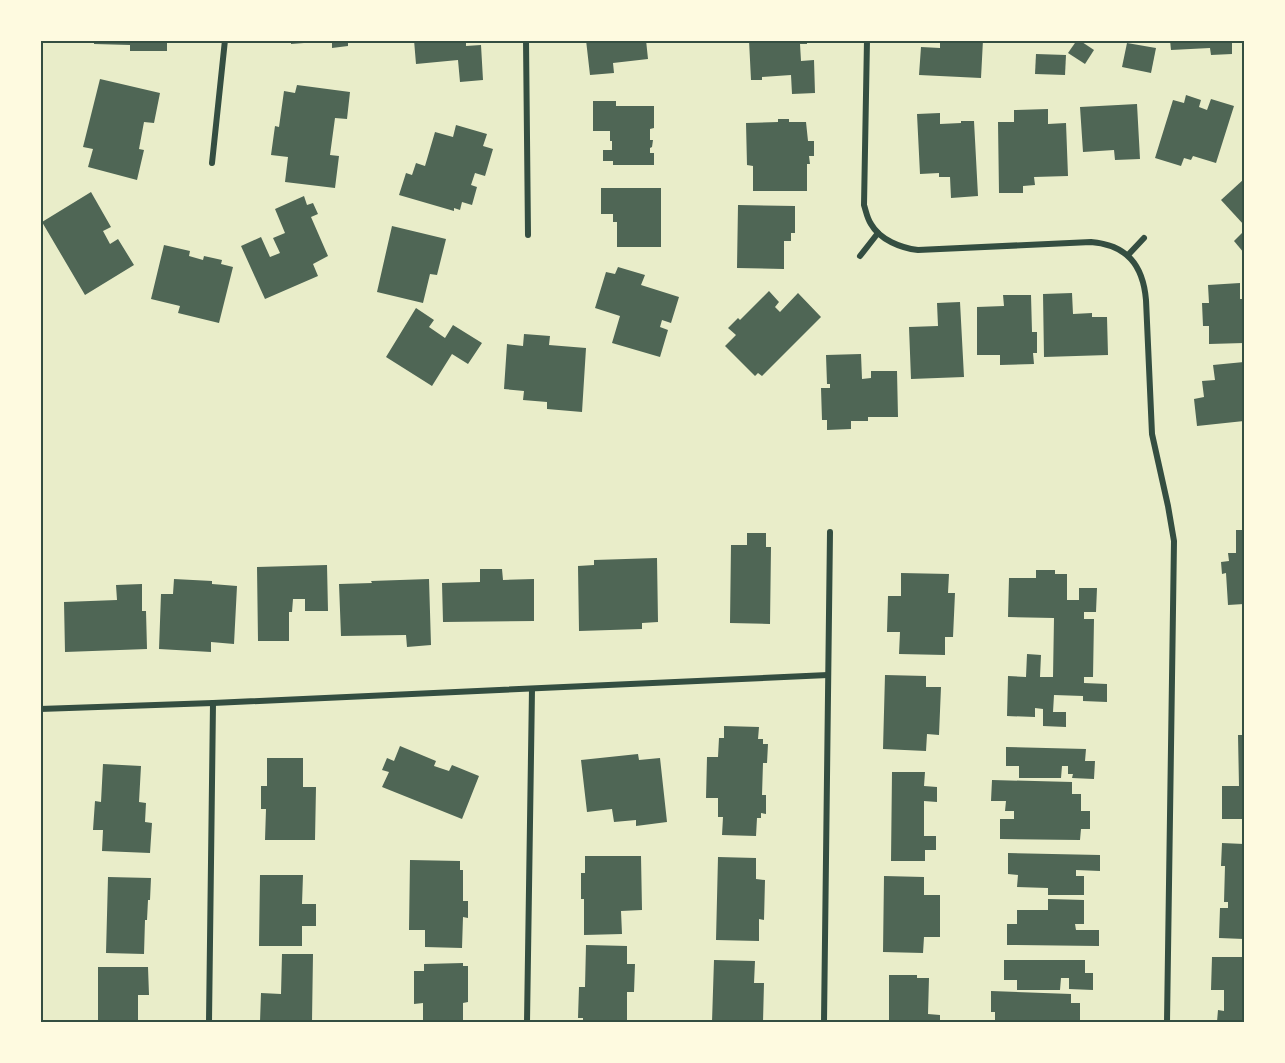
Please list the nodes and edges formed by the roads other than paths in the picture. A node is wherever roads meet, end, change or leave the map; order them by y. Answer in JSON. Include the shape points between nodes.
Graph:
{"nodes":[{"id":1,"x":225,"y":40,"type":"edge"},
{"id":2,"x":526,"y":40,"type":"edge"},
{"id":3,"x":867,"y":40,"type":"edge"},
{"id":4,"x":212,"y":163,"type":"dead end"},
{"id":5,"x":878,"y":233,"type":"junction"},
{"id":6,"x":528,"y":235,"type":"dead end"},
{"id":7,"x":1144,"y":238,"type":"dead end"},
{"id":8,"x":1128,"y":255,"type":"junction"},
{"id":9,"x":860,"y":256,"type":"dead end"},
{"id":10,"x":830,"y":532,"type":"dead end"},
{"id":11,"x":828,"y":675,"type":"junction"},
{"id":12,"x":532,"y":689,"type":"junction"},
{"id":13,"x":213,"y":703,"type":"junction"},
{"id":14,"x":40,"y":709,"type":"edge"},
{"id":15,"x":209,"y":1023,"type":"edge"},
{"id":16,"x":527,"y":1023,"type":"edge"},
{"id":17,"x":824,"y":1023,"type":"edge"},
{"id":18,"x":1167,"y":1023,"type":"edge"}],
"edges":[{"from":1,"to":4,"type":"street"},
{"from":2,"to":6,"type":"street"},
{"from":3,"to":5,"type":"street","via":[[864,205]]},
{"from":5,"to":8,"type":"street","via":[[897,245],[918,250],[1091,242],[1110,245]]},
{"from":5,"to":9,"type":"street"},
{"from":7,"to":8,"type":"street"},
{"from":8,"to":18,"type":"street","via":[[1139,270],[1145,289],[1152,434],[1174,541]]},
{"from":10,"to":11,"type":"street"},
{"from":11,"to":12,"type":"street"},
{"from":11,"to":17,"type":"street"},
{"from":12,"to":13,"type":"street"},
{"from":12,"to":16,"type":"street"},
{"from":13,"to":14,"type":"street"},
{"from":13,"to":15,"type":"street"}]}
